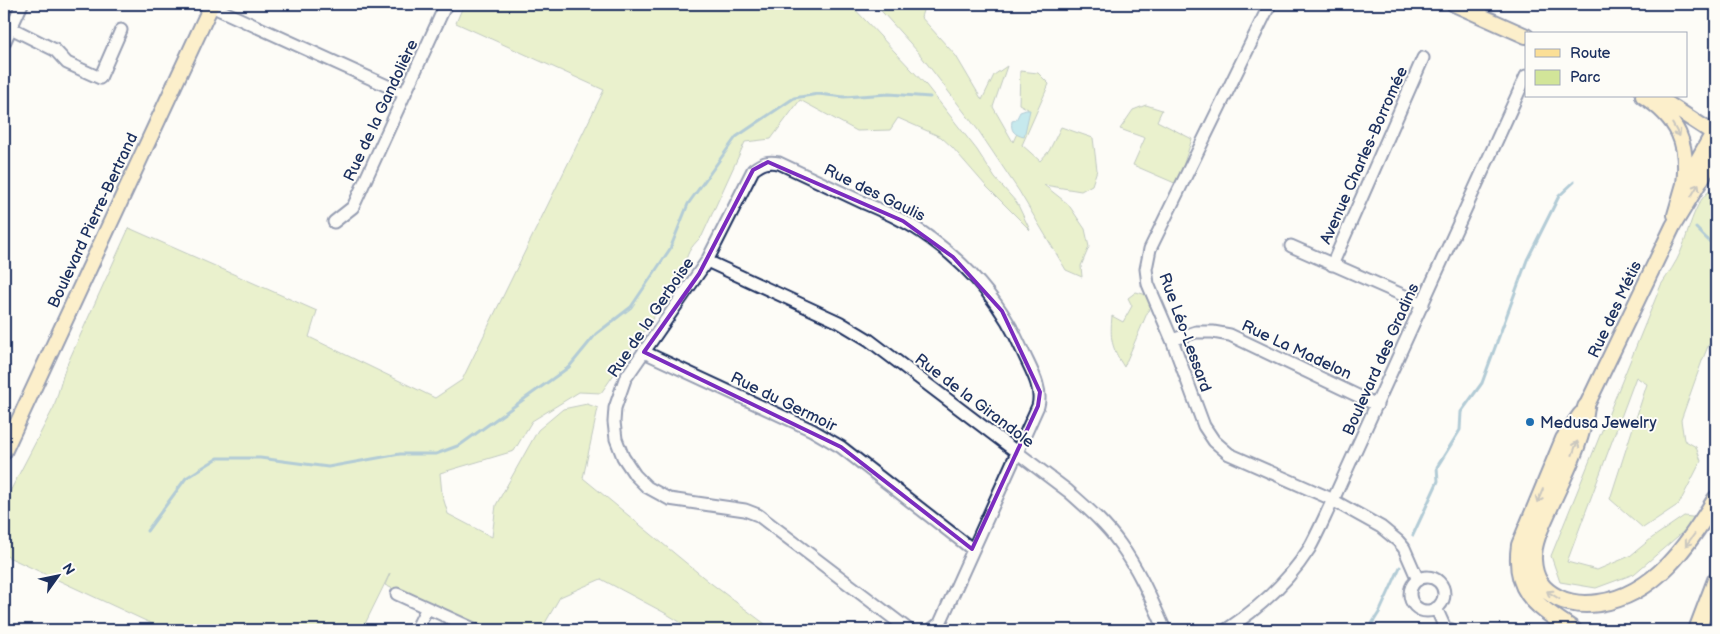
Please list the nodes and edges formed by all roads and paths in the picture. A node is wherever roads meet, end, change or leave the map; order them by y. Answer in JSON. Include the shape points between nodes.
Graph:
{"nodes":[{"id":1,"x":22,"y":4,"type":"edge"},
{"id":2,"x":446,"y":4,"type":"edge"},
{"id":3,"x":1270,"y":4,"type":"edge"},
{"id":4,"x":1454,"y":4,"type":"edge"},
{"id":5,"x":212,"y":5,"type":"edge"},
{"id":6,"x":1482,"y":9,"type":"edge"},
{"id":7,"x":11,"y":28,"type":"junction"},
{"id":8,"x":122,"y":30,"type":"dead end"},
{"id":9,"x":1525,"y":35,"type":"edge"},
{"id":10,"x":4,"y":43,"type":"edge"},
{"id":11,"x":1423,"y":58,"type":"dead end"},
{"id":12,"x":1525,"y":78,"type":"edge"},
{"id":13,"x":405,"y":94,"type":"junction"},
{"id":14,"x":1645,"y":98,"type":"edge"},
{"id":15,"x":1659,"y":98,"type":"edge"},
{"id":16,"x":1715,"y":134,"type":"edge"},
{"id":17,"x":1716,"y":155,"type":"edge"},
{"id":18,"x":761,"y":163,"type":"joint"},
{"id":19,"x":1684,"y":184,"type":"junction"},
{"id":20,"x":334,"y":222,"type":"dead end"},
{"id":21,"x":1673,"y":226,"type":"junction"},
{"id":22,"x":1290,"y":246,"type":"dead end"},
{"id":23,"x":707,"y":261,"type":"junction"},
{"id":24,"x":1332,"y":265,"type":"junction"},
{"id":25,"x":1423,"y":304,"type":"junction"},
{"id":26,"x":1172,"y":340,"type":"junction"},
{"id":27,"x":644,"y":352,"type":"junction"},
{"id":28,"x":1377,"y":405,"type":"junction"},
{"id":29,"x":1586,"y":407,"type":"junction"},
{"id":30,"x":4,"y":452,"type":"edge"},
{"id":31,"x":1016,"y":452,"type":"junction"},
{"id":32,"x":1716,"y":499,"type":"edge"},
{"id":33,"x":1333,"y":500,"type":"junction"},
{"id":34,"x":972,"y":549,"type":"junction"},
{"id":35,"x":1418,"y":580,"type":"junction"},
{"id":36,"x":1716,"y":580,"type":"edge"},
{"id":37,"x":397,"y":594,"type":"dead end"},
{"id":38,"x":427,"y":608,"type":"junction"},
{"id":39,"x":1436,"y":608,"type":"junction"},
{"id":40,"x":1446,"y":629,"type":"edge"},
{"id":41,"x":416,"y":630,"type":"edge"},
{"id":42,"x":476,"y":630,"type":"edge"},
{"id":43,"x":909,"y":630,"type":"edge"},
{"id":44,"x":932,"y":630,"type":"edge"},
{"id":45,"x":1165,"y":630,"type":"edge"},
{"id":46,"x":1226,"y":630,"type":"edge"},
{"id":47,"x":1574,"y":630,"type":"edge"},
{"id":48,"x":1697,"y":630,"type":"edge"}],
"edges":[{"from":1,"to":7,"type":"street"},
{"from":2,"to":13,"type":"street","name":"Rue de la Gandolière"},
{"from":3,"to":26,"type":"street","name":"Rue Léo-Lessard","via":[[1150,249],[1146,270],[1148,284]]},
{"from":4,"to":6,"type":"main road"},
{"from":5,"to":13,"type":"street"},
{"from":5,"to":30,"type":"main road","name":"Boulevard Pierre-Bertrand"},
{"from":6,"to":9,"type":"main road"},
{"from":7,"to":8,"type":"street","via":[[55,50],[67,63],[100,78]]},
{"from":7,"to":10,"type":"street"},
{"from":11,"to":24,"type":"street","name":"Avenue Charles-Borromée"},
{"from":12,"to":25,"type":"street","name":"Boulevard des Gradins"},
{"from":13,"to":20,"type":"street","name":"Rue de la Gandolière","via":[[353,207]]},
{"from":14,"to":19,"type":"main road","one_way":true,"via":[[1675,126],[1684,144]]},
{"from":15,"to":16,"type":"main road"},
{"from":16,"to":19,"type":"main road","name":"Rue des Métis"},
{"from":21,"to":17,"type":"main road","name":"Rue des Métis","one_way":true},
{"from":18,"to":23,"type":"street","name":"Rue de la Gerboise","via":[[753,170]]},
{"from":18,"to":31,"type":"street","name":"Rue des Gaulis","via":[[779,163],[903,220],[935,242],[979,282],[1002,311],[1040,392],[1038,406]]},
{"from":19,"to":21,"type":"main road","name":"Rue des Métis"},
{"from":21,"to":29,"type":"main road","name":"Rue des Métis"},
{"from":22,"to":24,"type":"street"},
{"from":23,"to":27,"type":"street","name":"Rue de la Gerboise"},
{"from":23,"to":31,"type":"street","name":"Rue de la Girandole","via":[[839,322],[869,340]]},
{"from":24,"to":25,"type":"street"},
{"from":25,"to":28,"type":"street","name":"Boulevard des Gradins"},
{"from":26,"to":28,"type":"street","name":"Rue La Madelon","via":[[1196,332],[1230,336]]},
{"from":26,"to":33,"type":"street","name":"Rue Léo-Lessard","via":[[1204,426],[1214,441],[1229,454]]},
{"from":27,"to":34,"type":"street","name":"Rue du Germoir","via":[[812,430],[841,447]]},
{"from":27,"to":43,"type":"street","name":"Rue de la Gerboise","via":[[625,378],[615,415],[616,439],[635,475],[647,487],[669,499],[745,510],[758,515]]},
{"from":28,"to":33,"type":"street","name":"Boulevard des Gradins"},
{"from":32,"to":29,"type":"highway","one_way":true,"via":[[1679,554],[1652,580],[1636,590],[1615,600],[1584,605],[1564,601],[1548,593],[1535,574],[1535,546],[1574,452]]},
{"from":29,"to":47,"type":"highway","one_way":true,"via":[[1564,439],[1520,545],[1518,560],[1527,593],[1541,608]]},
{"from":31,"to":34,"type":"street"},
{"from":31,"to":45,"type":"street","name":"Rue de la Girandole","via":[[1068,491],[1106,526],[1139,573]]},
{"from":33,"to":35,"type":"street","name":"Rue Léo-Lessard","via":[[1381,527],[1398,541]]},
{"from":33,"to":46,"type":"street","name":"Boulevard des Gradins","via":[[1309,548],[1294,569],[1260,605]]},
{"from":34,"to":44,"type":"street","via":[[940,623]]},
{"from":35,"to":39,"type":"street","via":[[1432,578],[1441,585],[1443,596]]},
{"from":35,"to":39,"type":"street","via":[[1410,590],[1414,604],[1426,611]]},
{"from":36,"to":48,"type":"highway"},
{"from":37,"to":38,"type":"street"},
{"from":38,"to":41,"type":"street"},
{"from":38,"to":42,"type":"street"},
{"from":39,"to":40,"type":"street"}]}
